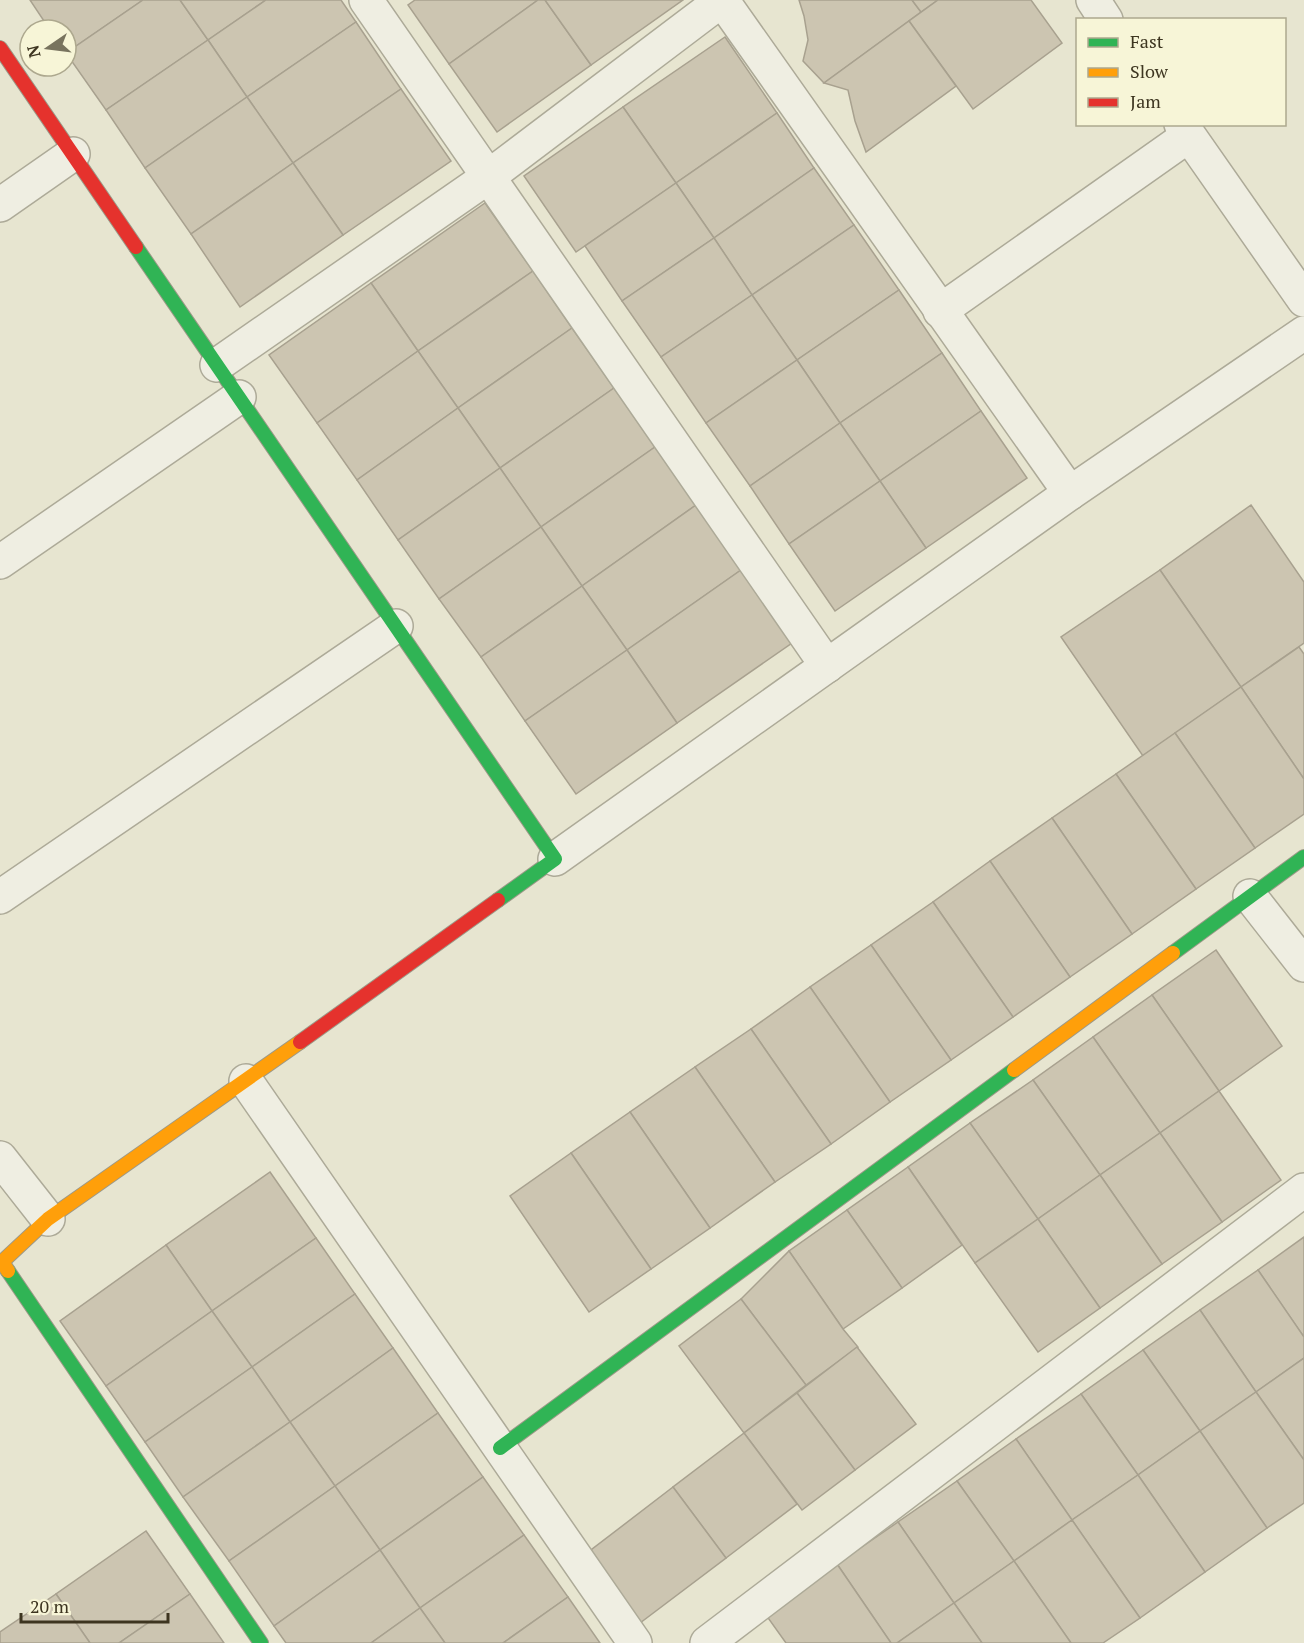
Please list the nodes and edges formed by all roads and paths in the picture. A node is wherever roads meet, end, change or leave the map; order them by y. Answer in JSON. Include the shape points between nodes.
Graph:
{"nodes":[{"id":1,"x":366,"y":0,"type":"edge"},
{"id":2,"x":722,"y":0,"type":"edge"},
{"id":3,"x":1093,"y":0,"type":"edge"},
{"id":4,"x":1105,"y":18,"type":"edge"},
{"id":5,"x":0,"y":48,"type":"edge"},
{"id":6,"x":1184,"y":130,"type":"edge"},
{"id":7,"x":73,"y":154,"type":"junction"},
{"id":8,"x":488,"y":177,"type":"junction"},
{"id":9,"x":0,"y":205,"type":"edge"},
{"id":10,"x":1304,"y":300,"type":"edge"},
{"id":11,"x":940,"y":311,"type":"junction"},
{"id":12,"x":1302,"y":339,"type":"edge"},
{"id":13,"x":217,"y":365,"type":"junction"},
{"id":14,"x":239,"y":398,"type":"junction"},
{"id":15,"x":1070,"y":492,"type":"junction"},
{"id":16,"x":0,"y":562,"type":"edge"},
{"id":17,"x":396,"y":626,"type":"junction"},
{"id":18,"x":827,"y":666,"type":"junction"},
{"id":19,"x":1304,"y":857,"type":"edge"},
{"id":20,"x":555,"y":859,"type":"junction"},
{"id":21,"x":1250,"y":896,"type":"junction"},
{"id":22,"x":0,"y":897,"type":"edge"},
{"id":23,"x":1304,"y":965,"type":"edge"},
{"id":24,"x":246,"y":1081,"type":"junction"},
{"id":25,"x":0,"y":1158,"type":"edge"},
{"id":26,"x":1304,"y":1190,"type":"edge"},
{"id":27,"x":48,"y":1218,"type":"junction"},
{"id":28,"x":1,"y":1262,"type":"edge"},
{"id":29,"x":500,"y":1448,"type":"junction"},
{"id":30,"x":261,"y":1643,"type":"edge"},
{"id":31,"x":635,"y":1643,"type":"edge"},
{"id":32,"x":707,"y":1643,"type":"edge"}],
"edges":[{"from":1,"to":8,"type":"street"},
{"from":2,"to":8,"type":"street"},
{"from":2,"to":11,"type":"street"},
{"from":3,"to":4,"type":"street"},
{"from":5,"to":7,"type":"street"},
{"from":6,"to":10,"type":"street"},
{"from":6,"to":11,"type":"street"},
{"from":7,"to":9,"type":"street"},
{"from":7,"to":13,"type":"street"},
{"from":8,"to":13,"type":"street"},
{"from":8,"to":18,"type":"street"},
{"from":11,"to":15,"type":"street"},
{"from":12,"to":15,"type":"street"},
{"from":13,"to":14,"type":"street"},
{"from":14,"to":16,"type":"street"},
{"from":14,"to":17,"type":"street"},
{"from":15,"to":18,"type":"street"},
{"from":17,"to":20,"type":"street"},
{"from":17,"to":22,"type":"street"},
{"from":18,"to":20,"type":"street"},
{"from":19,"to":21,"type":"street"},
{"from":20,"to":24,"type":"street"},
{"from":21,"to":23,"type":"street"},
{"from":21,"to":29,"type":"street"},
{"from":24,"to":27,"type":"street"},
{"from":24,"to":29,"type":"street"},
{"from":25,"to":27,"type":"street"},
{"from":26,"to":32,"type":"street"},
{"from":27,"to":28,"type":"street"},
{"from":28,"to":30,"type":"street"},
{"from":29,"to":31,"type":"street"}]}
